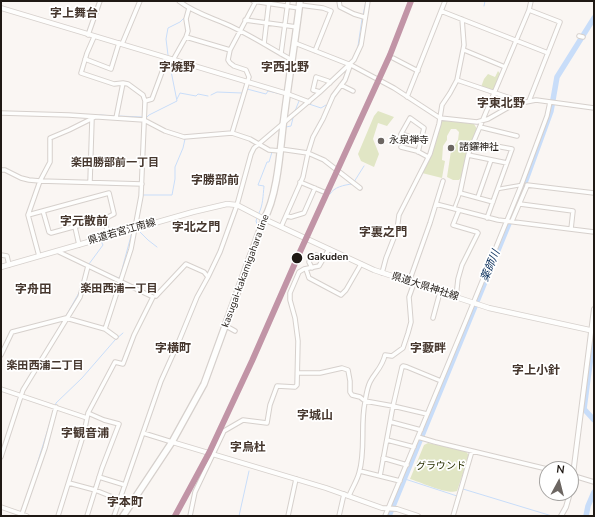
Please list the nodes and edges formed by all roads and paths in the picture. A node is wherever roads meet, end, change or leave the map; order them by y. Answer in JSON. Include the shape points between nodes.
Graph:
{"nodes":[{"id":1,"x":100,"y":1,"type":"edge"},
{"id":2,"x":140,"y":1,"type":"edge"},
{"id":3,"x":179,"y":1,"type":"edge"},
{"id":4,"x":254,"y":1,"type":"edge"},
{"id":5,"x":288,"y":1,"type":"edge"},
{"id":6,"x":338,"y":1,"type":"edge"},
{"id":7,"x":368,"y":1,"type":"edge"},
{"id":8,"x":445,"y":1,"type":"edge"},
{"id":9,"x":531,"y":1,"type":"edge"},
{"id":10,"x":269,"y":2,"type":"edge"},
{"id":11,"x":300,"y":5,"type":"edge"},
{"id":12,"x":287,"y":7,"type":"junction"},
{"id":13,"x":1,"y":8,"type":"edge"},
{"id":14,"x":189,"y":8,"type":"junction"},
{"id":15,"x":529,"y":10,"type":"junction"},
{"id":16,"x":442,"y":11,"type":"junction"},
{"id":17,"x":364,"y":17,"type":"junction"},
{"id":18,"x":462,"y":19,"type":"junction"},
{"id":19,"x":245,"y":20,"type":"junction"},
{"id":20,"x":266,"y":23,"type":"junction"},
{"id":21,"x":285,"y":26,"type":"junction"},
{"id":22,"x":297,"y":27,"type":"junction"},
{"id":23,"x":240,"y":31,"type":"junction"},
{"id":24,"x":88,"y":35,"type":"junction"},
{"id":25,"x":579,"y":36,"type":"dead end"},
{"id":26,"x":94,"y":37,"type":"junction"},
{"id":27,"x":186,"y":37,"type":"junction"},
{"id":28,"x":583,"y":37,"type":"dead end"},
{"id":29,"x":516,"y":40,"type":"junction"},
{"id":30,"x":295,"y":43,"type":"junction"},
{"id":31,"x":120,"y":44,"type":"junction"},
{"id":32,"x":264,"y":44,"type":"junction"},
{"id":33,"x":230,"y":50,"type":"junction"},
{"id":34,"x":464,"y":50,"type":"junction"},
{"id":35,"x":315,"y":51,"type":"junction"},
{"id":36,"x":548,"y":52,"type":"junction"},
{"id":37,"x":281,"y":54,"type":"junction"},
{"id":38,"x":393,"y":58,"type":"dead end"},
{"id":39,"x":85,"y":59,"type":"junction"},
{"id":40,"x":173,"y":60,"type":"junction"},
{"id":41,"x":292,"y":60,"type":"junction"},
{"id":42,"x":351,"y":65,"type":"junction"},
{"id":43,"x":505,"y":67,"type":"junction"},
{"id":44,"x":418,"y":71,"type":"junction"},
{"id":45,"x":457,"y":80,"type":"junction"},
{"id":46,"x":123,"y":83,"type":"junction"},
{"id":47,"x":248,"y":83,"type":"junction"},
{"id":48,"x":330,"y":83,"type":"junction"},
{"id":49,"x":341,"y":85,"type":"junction"},
{"id":50,"x":353,"y":91,"type":"dead end"},
{"id":51,"x":320,"y":92,"type":"junction"},
{"id":52,"x":494,"y":93,"type":"junction"},
{"id":53,"x":288,"y":94,"type":"junction"},
{"id":54,"x":407,"y":97,"type":"junction"},
{"id":55,"x":145,"y":101,"type":"junction"},
{"id":56,"x":529,"y":101,"type":"junction"},
{"id":57,"x":309,"y":102,"type":"junction"},
{"id":58,"x":523,"y":102,"type":"junction"},
{"id":59,"x":552,"y":102,"type":"junction"},
{"id":60,"x":594,"y":108,"type":"edge"},
{"id":61,"x":1,"y":113,"type":"edge"},
{"id":62,"x":116,"y":116,"type":"junction"},
{"id":63,"x":93,"y":118,"type":"junction"},
{"id":64,"x":440,"y":118,"type":"junction"},
{"id":65,"x":144,"y":120,"type":"junction"},
{"id":66,"x":482,"y":121,"type":"junction"},
{"id":67,"x":283,"y":124,"type":"junction"},
{"id":68,"x":480,"y":127,"type":"junction"},
{"id":69,"x":232,"y":133,"type":"junction"},
{"id":70,"x":517,"y":136,"type":"dead end"},
{"id":71,"x":421,"y":140,"type":"junction"},
{"id":72,"x":474,"y":142,"type":"junction"},
{"id":73,"x":259,"y":144,"type":"junction"},
{"id":74,"x":401,"y":147,"type":"dead end"},
{"id":75,"x":280,"y":150,"type":"junction"},
{"id":76,"x":308,"y":152,"type":"junction"},
{"id":77,"x":418,"y":152,"type":"junction"},
{"id":78,"x":468,"y":155,"type":"junction"},
{"id":79,"x":428,"y":156,"type":"junction"},
{"id":80,"x":491,"y":160,"type":"junction"},
{"id":81,"x":507,"y":163,"type":"junction"},
{"id":82,"x":1,"y":170,"type":"edge"},
{"id":83,"x":444,"y":181,"type":"dead end"},
{"id":84,"x":40,"y":182,"type":"junction"},
{"id":85,"x":90,"y":182,"type":"junction"},
{"id":86,"x":300,"y":182,"type":"junction"},
{"id":87,"x":142,"y":184,"type":"junction"},
{"id":88,"x":521,"y":185,"type":"junction"},
{"id":89,"x":315,"y":188,"type":"junction"},
{"id":90,"x":360,"y":188,"type":"dead end"},
{"id":91,"x":498,"y":189,"type":"junction"},
{"id":92,"x":324,"y":192,"type":"dead end"},
{"id":93,"x":460,"y":193,"type":"junction"},
{"id":94,"x":594,"y":193,"type":"edge"},
{"id":95,"x":478,"y":197,"type":"junction"},
{"id":96,"x":493,"y":202,"type":"junction"},
{"id":97,"x":436,"y":204,"type":"junction"},
{"id":98,"x":520,"y":204,"type":"junction"},
{"id":99,"x":237,"y":205,"type":"junction"},
{"id":100,"x":456,"y":209,"type":"junction"},
{"id":101,"x":43,"y":211,"type":"junction"},
{"id":102,"x":28,"y":215,"type":"junction"},
{"id":103,"x":287,"y":216,"type":"junction"},
{"id":104,"x":106,"y":218,"type":"junction"},
{"id":105,"x":487,"y":218,"type":"junction"},
{"id":106,"x":264,"y":219,"type":"junction"},
{"id":107,"x":506,"y":222,"type":"junction"},
{"id":108,"x":512,"y":222,"type":"junction"},
{"id":109,"x":75,"y":227,"type":"junction"},
{"id":110,"x":281,"y":227,"type":"junction"},
{"id":111,"x":135,"y":228,"type":"junction"},
{"id":112,"x":571,"y":229,"type":"junction"},
{"id":113,"x":594,"y":232,"type":"edge"},
{"id":114,"x":108,"y":237,"type":"junction"},
{"id":115,"x":79,"y":245,"type":"junction"},
{"id":116,"x":329,"y":249,"type":"junction"},
{"id":117,"x":57,"y":251,"type":"junction"},
{"id":118,"x":1,"y":255,"type":"edge"},
{"id":119,"x":39,"y":256,"type":"junction"},
{"id":120,"x":324,"y":259,"type":"junction"},
{"id":121,"x":9,"y":264,"type":"junction"},
{"id":122,"x":360,"y":264,"type":"junction"},
{"id":123,"x":88,"y":266,"type":"junction"},
{"id":124,"x":1,"y":267,"type":"edge"},
{"id":125,"x":312,"y":268,"type":"junction"},
{"id":126,"x":306,"y":269,"type":"junction"},
{"id":127,"x":382,"y":273,"type":"junction"},
{"id":128,"x":208,"y":277,"type":"junction"},
{"id":129,"x":121,"y":281,"type":"junction"},
{"id":130,"x":411,"y":282,"type":"junction"},
{"id":131,"x":440,"y":292,"type":"junction"},
{"id":132,"x":156,"y":296,"type":"dead end"},
{"id":133,"x":456,"y":297,"type":"junction"},
{"id":134,"x":476,"y":304,"type":"junction"},
{"id":135,"x":594,"y":309,"type":"edge"},
{"id":136,"x":66,"y":318,"type":"junction"},
{"id":137,"x":433,"y":318,"type":"dead end"},
{"id":138,"x":226,"y":326,"type":"junction"},
{"id":139,"x":106,"y":329,"type":"junction"},
{"id":140,"x":235,"y":331,"type":"dead end"},
{"id":141,"x":592,"y":331,"type":"edge"},
{"id":142,"x":116,"y":337,"type":"dead end"},
{"id":143,"x":1,"y":355,"type":"edge"},
{"id":144,"x":298,"y":373,"type":"junction"},
{"id":145,"x":441,"y":381,"type":"junction"},
{"id":146,"x":1,"y":388,"type":"edge"},
{"id":147,"x":21,"y":395,"type":"junction"},
{"id":148,"x":365,"y":401,"type":"junction"},
{"id":149,"x":393,"y":406,"type":"junction"},
{"id":150,"x":54,"y":407,"type":"junction"},
{"id":151,"x":88,"y":413,"type":"junction"},
{"id":152,"x":427,"y":414,"type":"junction"},
{"id":153,"x":86,"y":418,"type":"junction"},
{"id":154,"x":391,"y":422,"type":"junction"},
{"id":155,"x":421,"y":430,"type":"junction"},
{"id":156,"x":142,"y":433,"type":"junction"},
{"id":157,"x":420,"y":438,"type":"junction"},
{"id":158,"x":387,"y":440,"type":"junction"},
{"id":159,"x":172,"y":442,"type":"junction"},
{"id":160,"x":414,"y":447,"type":"junction"},
{"id":161,"x":472,"y":451,"type":"junction"},
{"id":162,"x":212,"y":454,"type":"junction"},
{"id":163,"x":1,"y":457,"type":"edge"},
{"id":164,"x":383,"y":458,"type":"junction"},
{"id":165,"x":574,"y":461,"type":"edge"},
{"id":166,"x":407,"y":465,"type":"junction"},
{"id":167,"x":539,"y":468,"type":"edge"},
{"id":168,"x":360,"y":471,"type":"junction"},
{"id":169,"x":380,"y":476,"type":"junction"},
{"id":170,"x":99,"y":477,"type":"junction"},
{"id":171,"x":579,"y":478,"type":"edge"},
{"id":172,"x":296,"y":479,"type":"junction"},
{"id":173,"x":400,"y":482,"type":"junction"},
{"id":174,"x":594,"y":482,"type":"edge"},
{"id":175,"x":69,"y":483,"type":"junction"},
{"id":176,"x":125,"y":485,"type":"junction"},
{"id":177,"x":95,"y":490,"type":"junction"},
{"id":178,"x":346,"y":495,"type":"junction"},
{"id":179,"x":120,"y":500,"type":"junction"},
{"id":180,"x":568,"y":501,"type":"edge"},
{"id":181,"x":1,"y":507,"type":"edge"},
{"id":182,"x":388,"y":508,"type":"junction"},
{"id":183,"x":22,"y":514,"type":"junction"},
{"id":184,"x":26,"y":516,"type":"edge"},
{"id":185,"x":58,"y":516,"type":"edge"},
{"id":186,"x":87,"y":516,"type":"edge"},
{"id":187,"x":114,"y":516,"type":"edge"},
{"id":188,"x":123,"y":516,"type":"edge"},
{"id":189,"x":190,"y":516,"type":"edge"},
{"id":190,"x":288,"y":516,"type":"edge"},
{"id":191,"x":339,"y":516,"type":"edge"},
{"id":192,"x":385,"y":516,"type":"edge"},
{"id":193,"x":418,"y":516,"type":"edge"},
{"id":194,"x":453,"y":516,"type":"edge"},
{"id":195,"x":560,"y":516,"type":"edge"}],
"edges":[{"from":1,"to":24,"type":"street"},
{"from":2,"to":31,"type":"street"},
{"from":3,"to":14,"type":"street"},
{"from":4,"to":10,"type":"street"},
{"from":4,"to":19,"type":"street"},
{"from":5,"to":12,"type":"street"},
{"from":6,"to":17,"type":"street","via":[[340,7]]},
{"from":7,"to":17,"type":"street"},
{"from":8,"to":16,"type":"street"},
{"from":9,"to":15,"type":"street"},
{"from":10,"to":12,"type":"street"},
{"from":10,"to":20,"type":"street"},
{"from":11,"to":12,"type":"street"},
{"from":11,"to":22,"type":"main road","name":"kasugai-kakamigahara line"},
{"from":11,"to":35,"type":"street","via":[[331,11]]},
{"from":12,"to":21,"type":"street"},
{"from":13,"to":24,"type":"street"},
{"from":14,"to":23,"type":"street"},
{"from":14,"to":27,"type":"street"},
{"from":15,"to":29,"type":"street"},
{"from":15,"to":36,"type":"street","via":[[560,22]]},
{"from":16,"to":18,"type":"street"},
{"from":16,"to":44,"type":"street"},
{"from":17,"to":42,"type":"street","via":[[361,45]]},
{"from":18,"to":29,"type":"street"},
{"from":18,"to":34,"type":"street"},
{"from":19,"to":20,"type":"street"},
{"from":19,"to":23,"type":"street"},
{"from":20,"to":21,"type":"street"},
{"from":20,"to":32,"type":"street"},
{"from":21,"to":22,"type":"street"},
{"from":21,"to":37,"type":"street"},
{"from":22,"to":30,"type":"main road","name":"kasugai-kakamigahara line"},
{"from":23,"to":32,"type":"street"},
{"from":23,"to":33,"type":"street"},
{"from":24,"to":26,"type":"street"},
{"from":25,"to":28,"type":"street"},
{"from":26,"to":31,"type":"street"},
{"from":26,"to":39,"type":"street"},
{"from":27,"to":33,"type":"street"},
{"from":27,"to":40,"type":"street"},
{"from":29,"to":36,"type":"street"},
{"from":29,"to":43,"type":"street"},
{"from":30,"to":35,"type":"street"},
{"from":30,"to":41,"type":"main road","name":"kasugai-kakamigahara line"},
{"from":31,"to":39,"type":"street","via":[[111,69]]},
{"from":31,"to":40,"type":"street"},
{"from":32,"to":37,"type":"street"},
{"from":33,"to":47,"type":"street","via":[[228,60],[234,66],[246,70]]},
{"from":34,"to":43,"type":"street"},
{"from":34,"to":45,"type":"street"},
{"from":35,"to":42,"type":"street"},
{"from":36,"to":56,"type":"street"},
{"from":37,"to":41,"type":"street"},
{"from":38,"to":44,"type":"street"},
{"from":39,"to":46,"type":"street","via":[[81,73],[114,84]]},
{"from":40,"to":47,"type":"street"},
{"from":40,"to":55,"type":"street","via":[[162,72],[152,99]]},
{"from":41,"to":53,"type":"main road","name":"kasugai-kakamigahara line"},
{"from":42,"to":48,"type":"street"},
{"from":42,"to":49,"type":"street"},
{"from":42,"to":54,"type":"street"},
{"from":43,"to":52,"type":"street"},
{"from":44,"to":54,"type":"street"},
{"from":45,"to":52,"type":"street"},
{"from":45,"to":64,"type":"street","via":[[442,105]]},
{"from":46,"to":55,"type":"street","via":[[143,95]]},
{"from":46,"to":62,"type":"street"},
{"from":47,"to":53,"type":"street"},
{"from":47,"to":69,"type":"street"},
{"from":48,"to":51,"type":"street"},
{"from":48,"to":51,"type":"street","via":[[316,77],[313,90]]},
{"from":49,"to":50,"type":"street"},
{"from":49,"to":76,"type":"street","via":[[332,98]]},
{"from":51,"to":57,"type":"street"},
{"from":52,"to":58,"type":"street"},
{"from":52,"to":66,"type":"street"},
{"from":53,"to":57,"type":"street"},
{"from":53,"to":67,"type":"main road","name":"kasugai-kakamigahara line"},
{"from":54,"to":64,"type":"street"},
{"from":55,"to":65,"type":"street"},
{"from":56,"to":58,"type":"street"},
{"from":56,"to":59,"type":"street"},
{"from":57,"to":67,"type":"street"},
{"from":58,"to":66,"type":"street"},
{"from":59,"to":60,"type":"street"},
{"from":59,"to":88,"type":"street","via":[[540,141]]},
{"from":61,"to":63,"type":"street"},
{"from":62,"to":63,"type":"street"},
{"from":62,"to":65,"type":"street"},
{"from":63,"to":84,"type":"street","via":[[50,138],[50,162]]},
{"from":63,"to":85,"type":"street"},
{"from":64,"to":66,"type":"street"},
{"from":64,"to":79,"type":"street"},
{"from":65,"to":69,"type":"street","via":[[166,132],[184,137]]},
{"from":65,"to":87,"type":"street"},
{"from":66,"to":68,"type":"street"},
{"from":67,"to":73,"type":"street"},
{"from":67,"to":75,"type":"main road","name":"kasugai-kakamigahara line"},
{"from":68,"to":70,"type":"street"},
{"from":68,"to":72,"type":"street"},
{"from":69,"to":73,"type":"street"},
{"from":71,"to":71,"type":"street","via":[[424,128],[410,118],[401,134]]},
{"from":71,"to":77,"type":"street"},
{"from":72,"to":78,"type":"street"},
{"from":72,"to":81,"type":"street","via":[[512,149]]},
{"from":73,"to":75,"type":"street","via":[[269,150]]},
{"from":73,"to":99,"type":"street","via":[[254,148],[248,161]]},
{"from":74,"to":77,"type":"street"},
{"from":75,"to":76,"type":"street"},
{"from":75,"to":106,"type":"main road","name":"kasugai-kakamigahara line","via":[[274,188]]},
{"from":76,"to":86,"type":"street"},
{"from":76,"to":90,"type":"street","via":[[329,163]]},
{"from":77,"to":79,"type":"street"},
{"from":78,"to":80,"type":"street"},
{"from":78,"to":93,"type":"street"},
{"from":79,"to":127,"type":"street","via":[[399,215],[398,230]]},
{"from":80,"to":81,"type":"street"},
{"from":80,"to":95,"type":"street"},
{"from":81,"to":91,"type":"street"},
{"from":82,"to":84,"type":"street"},
{"from":83,"to":97,"type":"street"},
{"from":84,"to":85,"type":"street"},
{"from":84,"to":102,"type":"street"},
{"from":85,"to":87,"type":"street"},
{"from":86,"to":89,"type":"street"},
{"from":86,"to":103,"type":"street"},
{"from":87,"to":111,"type":"street"},
{"from":88,"to":91,"type":"street"},
{"from":88,"to":107,"type":"street"},
{"from":89,"to":92,"type":"street"},
{"from":89,"to":103,"type":"street","via":[[304,213]]},
{"from":91,"to":96,"type":"street"},
{"from":93,"to":95,"type":"street"},
{"from":93,"to":100,"type":"street"},
{"from":94,"to":98,"type":"street","via":[[527,185]]},
{"from":95,"to":96,"type":"street"},
{"from":96,"to":105,"type":"street"},
{"from":97,"to":100,"type":"street"},
{"from":97,"to":130,"type":"street"},
{"from":98,"to":108,"type":"street"},
{"from":98,"to":112,"type":"street","via":[[573,211]]},
{"from":99,"to":106,"type":"main road","name":"県道若宮江南線"},
{"from":99,"to":111,"type":"main road","name":"県道若宮江南線","via":[[214,206]]},
{"from":99,"to":128,"type":"street"},
{"from":100,"to":105,"type":"street"},
{"from":100,"to":133,"type":"street","via":[[453,225],[478,233],[462,265]]},
{"from":101,"to":102,"type":"street"},
{"from":101,"to":104,"type":"street","via":[[109,193],[114,214]]},
{"from":101,"to":109,"type":"street","via":[[49,232]]},
{"from":102,"to":119,"type":"street"},
{"from":103,"to":110,"type":"street"},
{"from":104,"to":109,"type":"street"},
{"from":104,"to":114,"type":"street"},
{"from":105,"to":107,"type":"street"},
{"from":106,"to":110,"type":"main road","name":"県道大県神社線"},
{"from":106,"to":138,"type":"main road","name":"kasugai-kakamigahara line"},
{"from":107,"to":108,"type":"street"},
{"from":107,"to":134,"type":"street"},
{"from":108,"to":112,"type":"street"},
{"from":109,"to":115,"type":"street"},
{"from":110,"to":116,"type":"main road","name":"県道大県神社線"},
{"from":111,"to":114,"type":"main road","name":"県道若宮江南線"},
{"from":111,"to":129,"type":"street"},
{"from":112,"to":113,"type":"street"},
{"from":114,"to":115,"type":"main road","name":"県道若宮江南線"},
{"from":115,"to":117,"type":"main road","name":"県道若宮江南線"},
{"from":116,"to":120,"type":"street"},
{"from":116,"to":122,"type":"main road","name":"県道大県神社線"},
{"from":117,"to":119,"type":"main road","name":"県道若宮江南線"},
{"from":117,"to":123,"type":"street"},
{"from":118,"to":121,"type":"street","via":[[7,256]]},
{"from":119,"to":121,"type":"main road","name":"県道若宮江南線"},
{"from":120,"to":125,"type":"street","via":[[319,266]]},
{"from":120,"to":125,"type":"street","via":[[317,255],[311,256],[309,262]]},
{"from":121,"to":124,"type":"main road","name":"県道若宮江南線"},
{"from":122,"to":126,"type":"street","via":[[341,295],[312,280],[308,277]]},
{"from":122,"to":127,"type":"main road","name":"県道大県神社線"},
{"from":123,"to":129,"type":"street"},
{"from":123,"to":136,"type":"street","via":[[80,297]]},
{"from":125,"to":126,"type":"street"},
{"from":126,"to":144,"type":"street","via":[[299,272],[289,296],[296,328]]},
{"from":127,"to":130,"type":"main road","name":"県道大県神社線"},
{"from":128,"to":132,"type":"street","via":[[204,272],[186,264]]},
{"from":128,"to":156,"type":"street","via":[[191,310]]},
{"from":129,"to":139,"type":"street"},
{"from":129,"to":151,"type":"street","via":[[153,297],[123,364],[116,362]]},
{"from":130,"to":131,"type":"main road","name":"県道大県神社線"},
{"from":130,"to":148,"type":"street","via":[[411,322],[403,348],[392,356],[386,355],[370,381]]},
{"from":131,"to":133,"type":"main road","name":"県道大県神社線"},
{"from":131,"to":137,"type":"street"},
{"from":133,"to":134,"type":"main road","name":"県道大県神社線"},
{"from":134,"to":141,"type":"main road","name":"県道大県神社線"},
{"from":134,"to":145,"type":"street"},
{"from":135,"to":141,"type":"street"},
{"from":136,"to":139,"type":"street"},
{"from":136,"to":143,"type":"street","via":[[12,332]]},
{"from":136,"to":147,"type":"street"},
{"from":138,"to":140,"type":"street"},
{"from":138,"to":159,"type":"main road","name":"kasugai-kakamigahara line","via":[[204,384]]},
{"from":139,"to":142,"type":"street"},
{"from":141,"to":165,"type":"street"},
{"from":144,"to":148,"type":"street","via":[[320,373],[342,368],[348,370],[350,394]]},
{"from":144,"to":162,"type":"street","via":[[295,387],[277,386],[270,405],[268,423],[240,421],[224,431]]},
{"from":145,"to":149,"type":"street","via":[[403,366]]},
{"from":145,"to":152,"type":"street"},
{"from":146,"to":147,"type":"street"},
{"from":147,"to":150,"type":"street"},
{"from":147,"to":163,"type":"street"},
{"from":148,"to":149,"type":"street"},
{"from":148,"to":168,"type":"street"},
{"from":149,"to":152,"type":"street"},
{"from":149,"to":154,"type":"street"},
{"from":150,"to":153,"type":"street"},
{"from":150,"to":183,"type":"street","via":[[45,448]]},
{"from":151,"to":153,"type":"street"},
{"from":151,"to":170,"type":"street","via":[[119,424]]},
{"from":152,"to":155,"type":"street"},
{"from":153,"to":175,"type":"street","via":[[84,434]]},
{"from":154,"to":155,"type":"street"},
{"from":154,"to":158,"type":"street"},
{"from":155,"to":157,"type":"street"},
{"from":156,"to":159,"type":"street"},
{"from":156,"to":176,"type":"street"},
{"from":157,"to":160,"type":"street"},
{"from":157,"to":161,"type":"street"},
{"from":158,"to":160,"type":"street"},
{"from":158,"to":164,"type":"street"},
{"from":159,"to":162,"type":"street"},
{"from":159,"to":188,"type":"main road","name":"kasugai-kakamigahara line"},
{"from":160,"to":166,"type":"street"},
{"from":161,"to":167,"type":"street"},
{"from":161,"to":194,"type":"street"},
{"from":162,"to":172,"type":"street"},
{"from":162,"to":189,"type":"street","via":[[195,492]]},
{"from":164,"to":166,"type":"street"},
{"from":164,"to":169,"type":"street"},
{"from":166,"to":173,"type":"street"},
{"from":168,"to":169,"type":"street"},
{"from":168,"to":178,"type":"street"},
{"from":169,"to":173,"type":"street"},
{"from":170,"to":176,"type":"street"},
{"from":170,"to":177,"type":"street"},
{"from":171,"to":174,"type":"street"},
{"from":172,"to":178,"type":"street"},
{"from":172,"to":190,"type":"street"},
{"from":173,"to":182,"type":"street"},
{"from":175,"to":177,"type":"street"},
{"from":175,"to":185,"type":"street"},
{"from":176,"to":179,"type":"street"},
{"from":177,"to":179,"type":"street"},
{"from":177,"to":186,"type":"street"},
{"from":178,"to":182,"type":"street"},
{"from":178,"to":191,"type":"street"},
{"from":179,"to":187,"type":"street"},
{"from":180,"to":195,"type":"street"},
{"from":181,"to":183,"type":"street"},
{"from":182,"to":192,"type":"street"},
{"from":182,"to":193,"type":"street"},
{"from":183,"to":184,"type":"street"}]}
